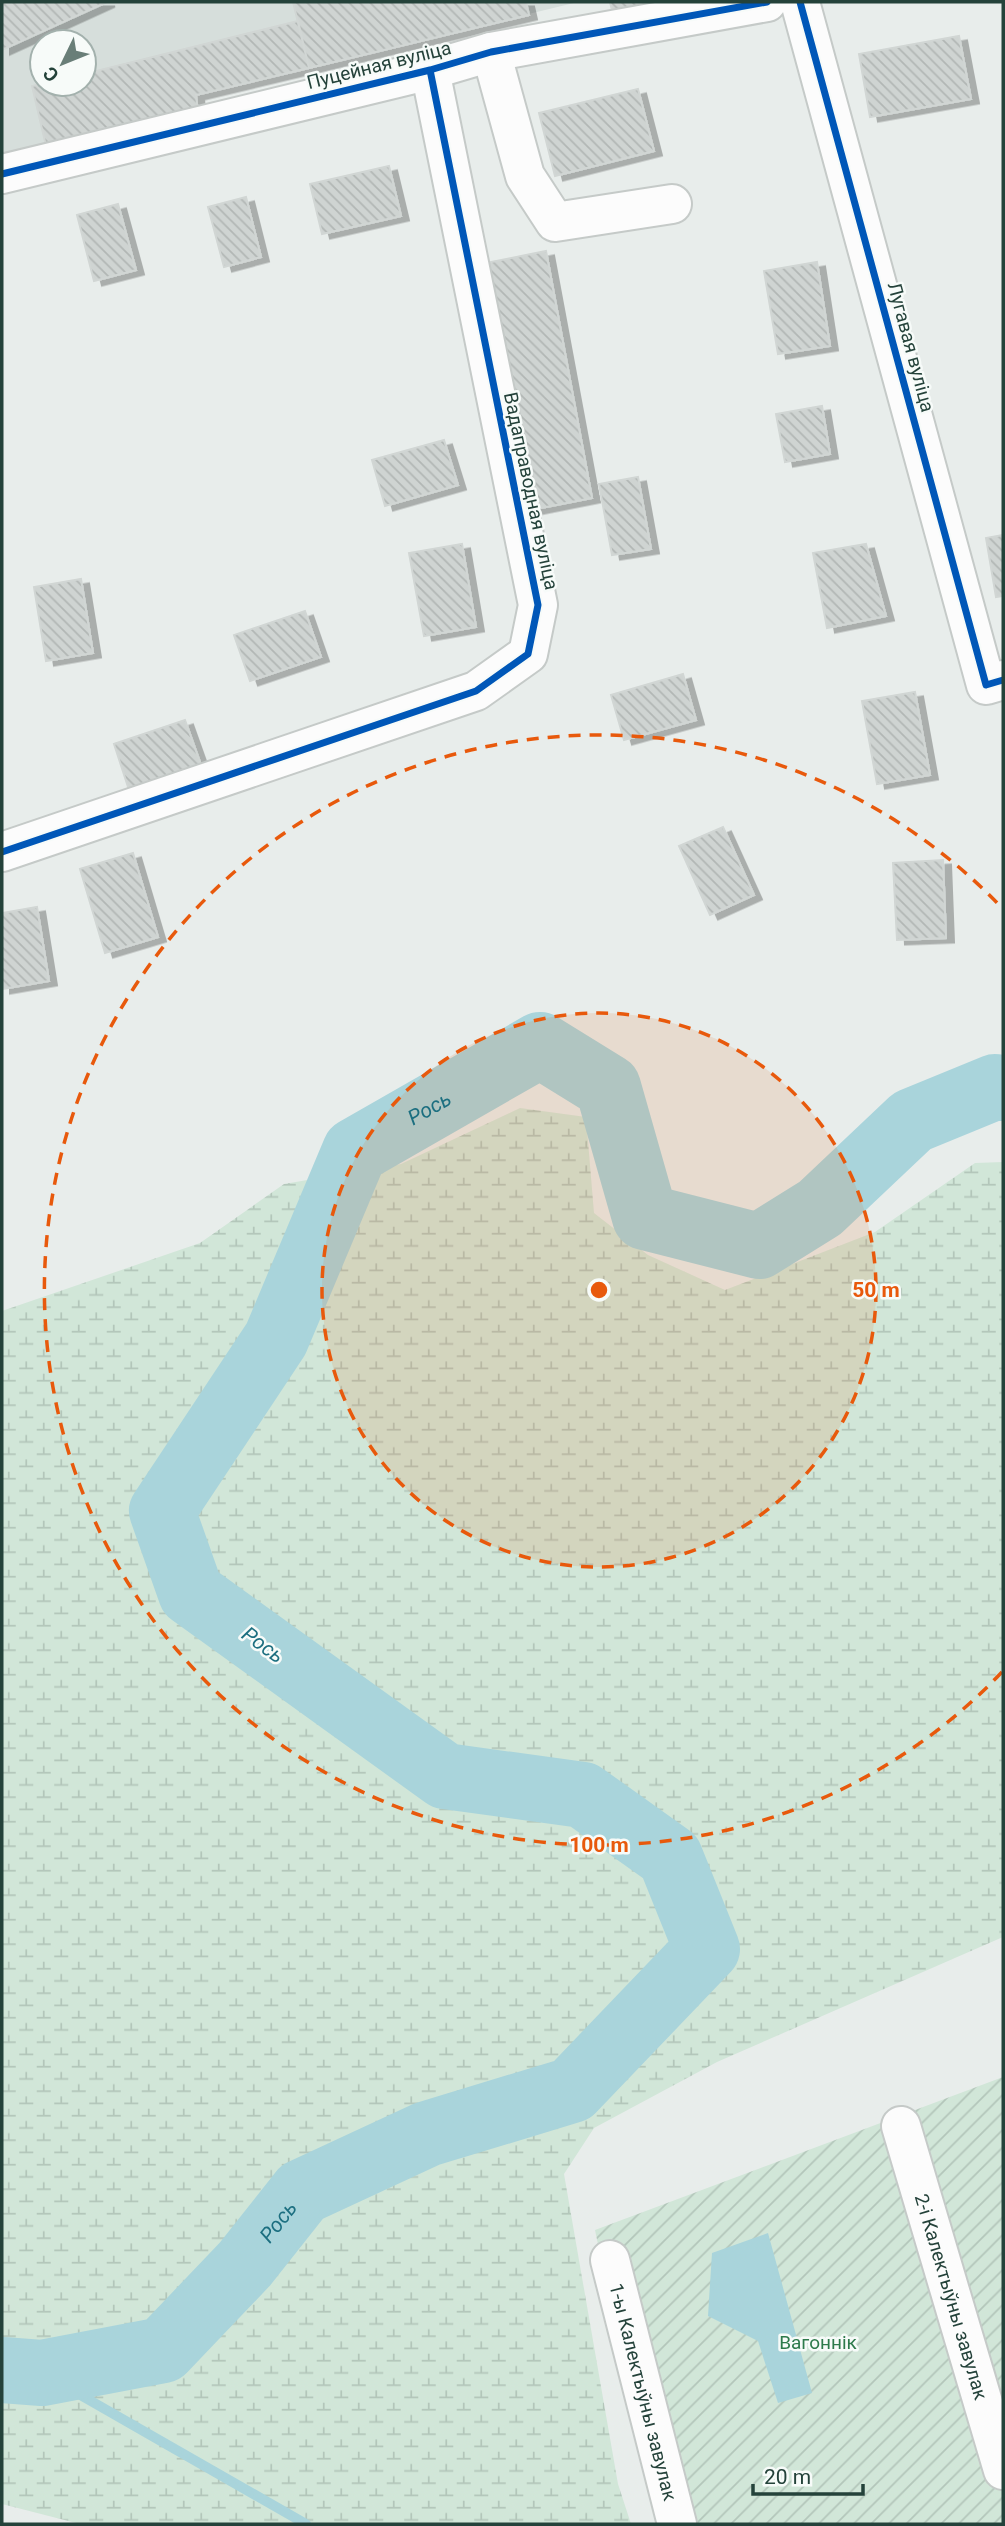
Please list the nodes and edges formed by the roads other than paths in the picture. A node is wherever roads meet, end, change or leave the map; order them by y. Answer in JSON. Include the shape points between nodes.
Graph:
{"nodes":[{"id":1,"x":767,"y":2,"type":"edge"},
{"id":2,"x":800,"y":2,"type":"edge"},
{"id":3,"x":491,"y":52,"type":"junction"},
{"id":4,"x":430,"y":70,"type":"junction"},
{"id":5,"x":2,"y":174,"type":"edge"},
{"id":6,"x":672,"y":204,"type":"dead end"},
{"id":7,"x":1003,"y":680,"type":"edge"},
{"id":8,"x":2,"y":852,"type":"edge"},
{"id":9,"x":901,"y":2126,"type":"dead end"},
{"id":10,"x":610,"y":2260,"type":"dead end"},
{"id":11,"x":1003,"y":2470,"type":"edge"},
{"id":12,"x":677,"y":2524,"type":"edge"}],
"edges":[{"from":1,"to":3,"type":"street","name":"Пуцейная вуліца"},
{"from":2,"to":7,"type":"street","name":"Лугавая вуліца","via":[[986,685]]},
{"from":3,"to":4,"type":"street","name":"Пуцейная вуліца"},
{"from":3,"to":6,"type":"street","via":[[525,176],[555,222]]},
{"from":4,"to":5,"type":"street","name":"Пуцейная вуліца"},
{"from":4,"to":8,"type":"street","name":"Вадаправодная вуліца","via":[[538,605],[528,654],[476,691]]},
{"from":9,"to":11,"type":"street","name":"2-і Калектыўны завулак"},
{"from":10,"to":12,"type":"street","name":"1-ы Калектыўны завулак"}]}
